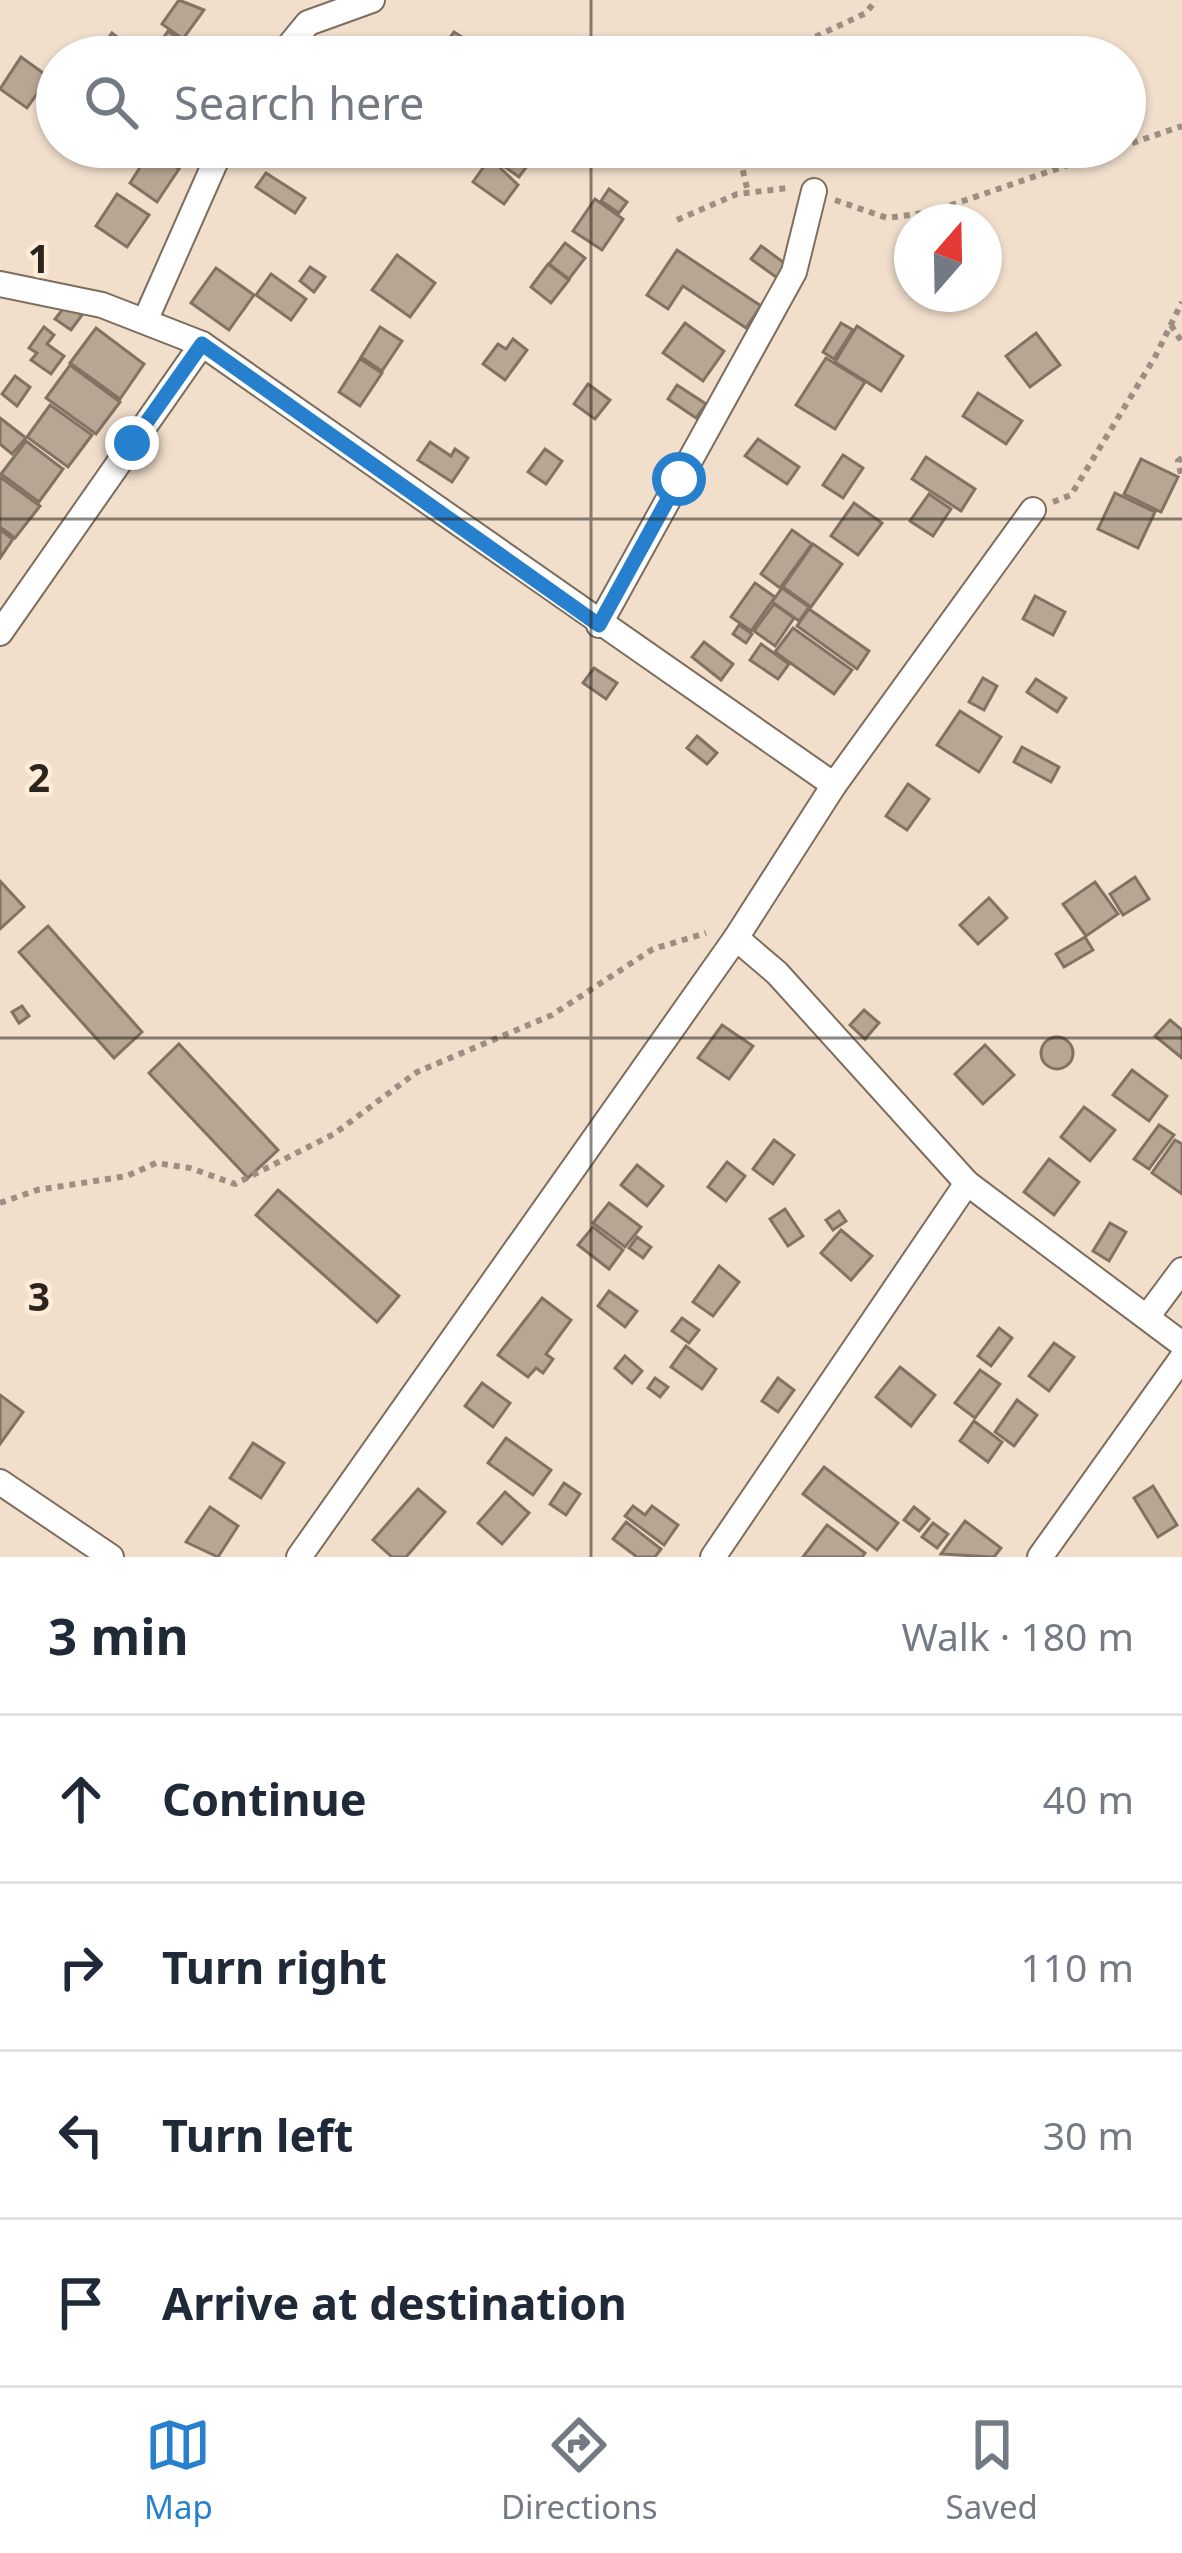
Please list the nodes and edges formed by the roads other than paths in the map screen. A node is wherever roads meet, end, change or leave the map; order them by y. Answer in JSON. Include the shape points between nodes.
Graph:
{"nodes":[{"id":1,"x":372,"y":0,"type":"edge"},
{"id":2,"x":297,"y":36,"type":"edge"},
{"id":3,"x":213,"y":168,"type":"edge"},
{"id":4,"x":814,"y":191,"type":"road end"},
{"id":5,"x":0,"y":284,"type":"edge"},
{"id":6,"x":145,"y":321,"type":"junction"},
{"id":7,"x":202,"y":344,"type":"junction"},
{"id":8,"x":1033,"y":510,"type":"road end"},
{"id":9,"x":599,"y":625,"type":"junction"},
{"id":10,"x":0,"y":633,"type":"edge"},
{"id":11,"x":834,"y":785,"type":"junction"},
{"id":12,"x":736,"y":938,"type":"junction"},
{"id":13,"x":967,"y":1183,"type":"junction"},
{"id":14,"x":1182,"y":1270,"type":"edge"},
{"id":15,"x":1147,"y":1317,"type":"junction"},
{"id":16,"x":1182,"y":1344,"type":"edge"},
{"id":17,"x":1182,"y":1358,"type":"edge"},
{"id":18,"x":0,"y":1482,"type":"edge"},
{"id":19,"x":111,"y":1557,"type":"edge"},
{"id":20,"x":299,"y":1557,"type":"edge"},
{"id":21,"x":713,"y":1557,"type":"edge"},
{"id":22,"x":1040,"y":1557,"type":"edge"}],
"edges":[{"from":1,"to":2,"type":"street","via":[[308,23]]},
{"from":3,"to":6,"type":"street"},
{"from":4,"to":9,"type":"street","via":[[794,272]]},
{"from":5,"to":6,"type":"street"},
{"from":6,"to":7,"type":"street"},
{"from":7,"to":9,"type":"street"},
{"from":7,"to":10,"type":"street"},
{"from":8,"to":11,"type":"street"},
{"from":9,"to":11,"type":"street"},
{"from":11,"to":12,"type":"street"},
{"from":12,"to":13,"type":"street"},
{"from":12,"to":20,"type":"street"},
{"from":13,"to":15,"type":"street"},
{"from":13,"to":21,"type":"street"},
{"from":14,"to":15,"type":"street"},
{"from":15,"to":16,"type":"street"},
{"from":17,"to":22,"type":"street"},
{"from":18,"to":19,"type":"street"}]}
